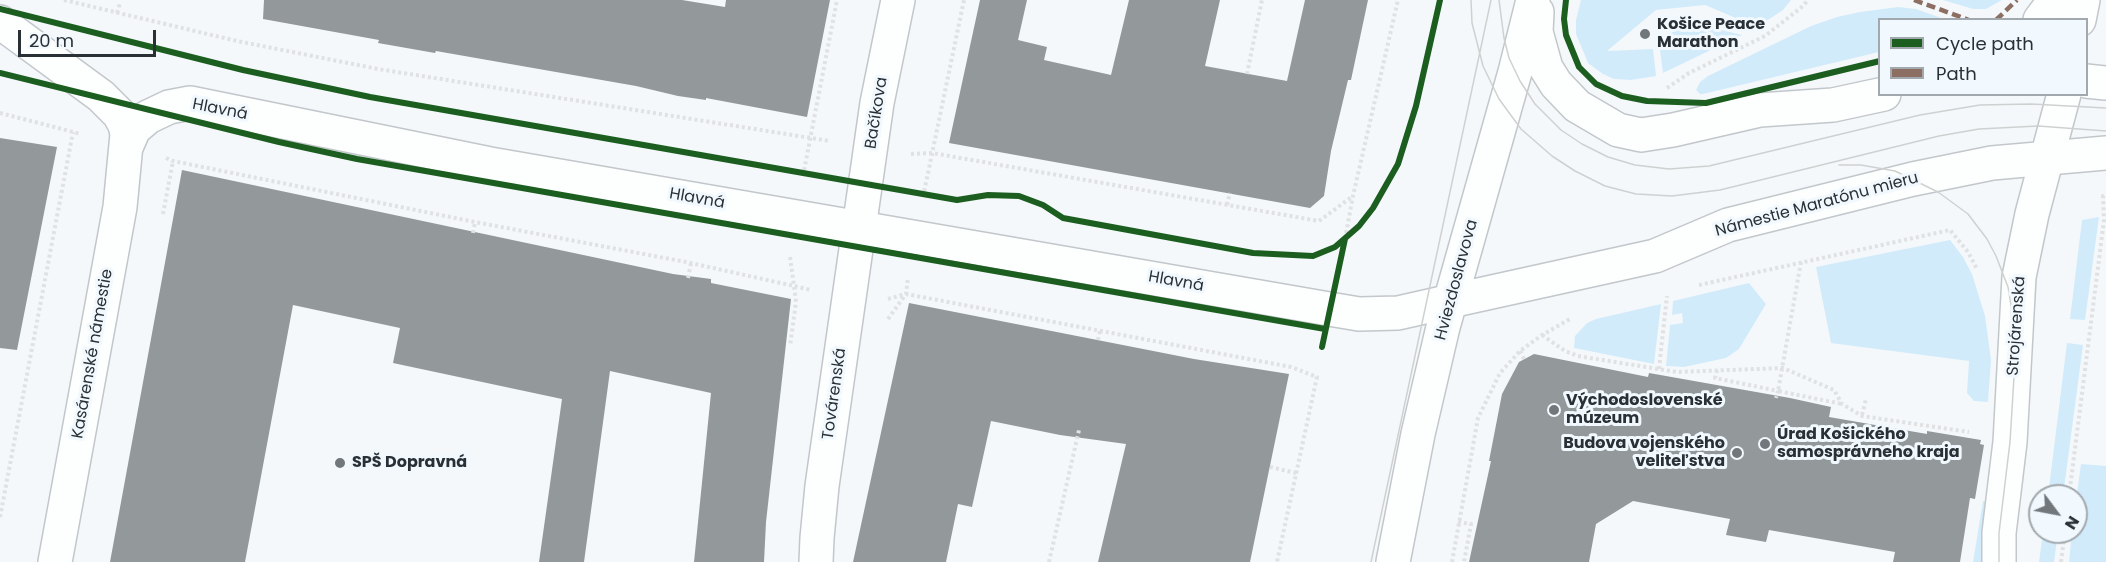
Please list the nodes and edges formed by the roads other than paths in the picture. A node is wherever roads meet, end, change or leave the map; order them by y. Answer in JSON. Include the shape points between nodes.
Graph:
{"nodes":[{"id":1,"x":898,"y":0,"type":"edge"},
{"id":2,"x":1533,"y":0,"type":"edge"},
{"id":3,"x":1538,"y":0,"type":"edge"},
{"id":4,"x":2055,"y":0,"type":"edge"},
{"id":5,"x":2083,"y":0,"type":"edge"},
{"id":6,"x":2042,"y":18,"type":"edge"},
{"id":7,"x":2079,"y":18,"type":"edge"},
{"id":8,"x":4,"y":28,"type":"edge"},
{"id":9,"x":2088,"y":81,"type":"edge"},
{"id":10,"x":2106,"y":83,"type":"edge"},
{"id":11,"x":1878,"y":95,"type":"edge"},
{"id":12,"x":2063,"y":96,"type":"edge"},
{"id":13,"x":127,"y":145,"type":"junction"},
{"id":14,"x":2106,"y":153,"type":"edge"},
{"id":15,"x":2048,"y":157,"type":"junction"},
{"id":16,"x":859,"y":227,"type":"junction"},
{"id":17,"x":1450,"y":301,"type":"junction"},
{"id":18,"x":55,"y":562,"type":"edge"},
{"id":19,"x":816,"y":562,"type":"edge"},
{"id":20,"x":1393,"y":562,"type":"edge"},
{"id":21,"x":1999,"y":562,"type":"edge"}],
"edges":[{"from":1,"to":16,"type":"street","name":"Bačíkova","via":[[877,103]]},
{"from":2,"to":17,"type":"street","name":"Hviezdoslavova"},
{"from":3,"to":11,"type":"street","via":[[1536,32],[1546,68],[1577,106],[1618,130],[1641,135],[1760,110],[1833,105]]},
{"from":4,"to":6,"type":"street"},
{"from":5,"to":7,"type":"street"},
{"from":8,"to":13,"type":"street","via":[[110,105],[125,124]]},
{"from":9,"to":10,"type":"street"},
{"from":12,"to":15,"type":"street","name":"Strojárenská"},
{"from":13,"to":16,"type":"street","name":"Hlavná","via":[[134,129],[148,117],[190,103],[490,164]]},
{"from":13,"to":18,"type":"street","name":"Kasárenské námestie","via":[[120,207]]},
{"from":14,"to":15,"type":"street","name":"Námestie Maratónu mieru"},
{"from":15,"to":17,"type":"street","name":"Námestie Maratónu mieru","via":[[1992,162],[1913,178],[1728,225],[1655,256]]},
{"from":15,"to":21,"type":"street","name":"Strojárenská","via":[[2019,277]]},
{"from":16,"to":17,"type":"street","name":"Hlavná","via":[[1359,314],[1398,313]]},
{"from":16,"to":19,"type":"street","name":"Továrenská","via":[[822,486]]},
{"from":17,"to":20,"type":"street","name":"Hviezdoslavova"}]}
